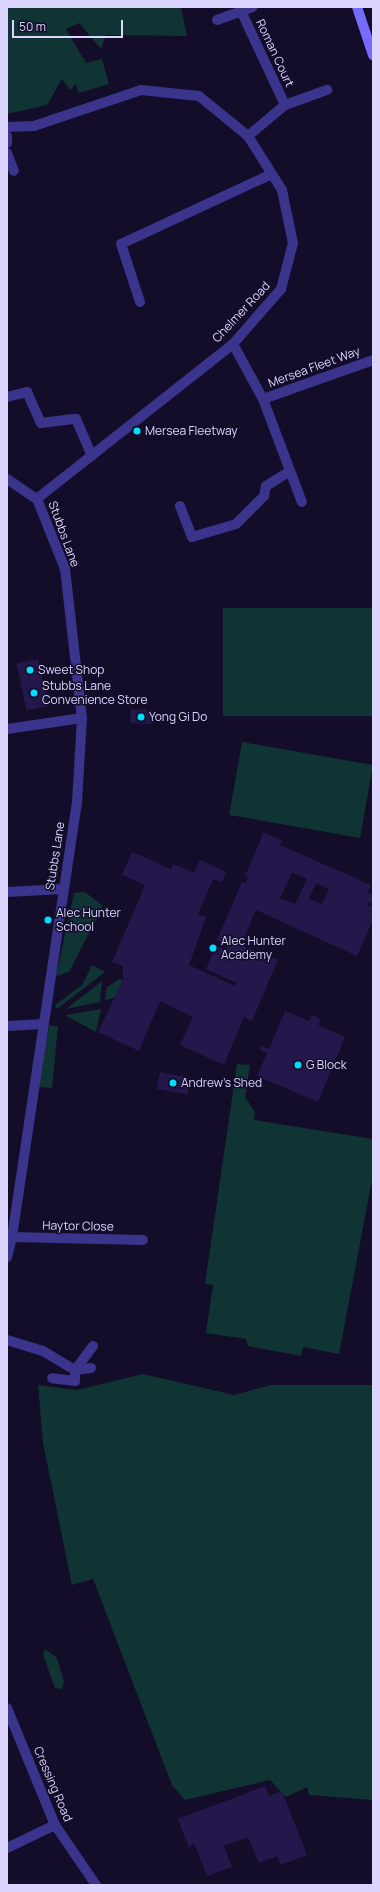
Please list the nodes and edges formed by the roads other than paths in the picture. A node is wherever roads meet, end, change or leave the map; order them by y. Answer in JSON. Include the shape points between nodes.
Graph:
{"nodes":[{"id":1,"x":253,"y":7,"type":"edge"},
{"id":2,"x":357,"y":7,"type":"edge"},
{"id":3,"x":241,"y":11,"type":"junction"},
{"id":4,"x":216,"y":20,"type":"dead end"},
{"id":5,"x":373,"y":55,"type":"edge"},
{"id":6,"x":327,"y":90,"type":"dead end"},
{"id":7,"x":286,"y":105,"type":"junction"},
{"id":8,"x":7,"y":127,"type":"edge"},
{"id":9,"x":7,"y":136,"type":"edge"},
{"id":10,"x":248,"y":136,"type":"junction"},
{"id":11,"x":7,"y":143,"type":"edge"},
{"id":12,"x":8,"y":158,"type":"edge"},
{"id":13,"x":14,"y":171,"type":"dead end"},
{"id":14,"x":272,"y":174,"type":"junction"},
{"id":15,"x":140,"y":302,"type":"dead end"},
{"id":16,"x":233,"y":344,"type":"junction"},
{"id":17,"x":373,"y":360,"type":"edge"},
{"id":18,"x":7,"y":397,"type":"edge"},
{"id":19,"x":263,"y":399,"type":"junction"},
{"id":20,"x":92,"y":456,"type":"junction"},
{"id":21,"x":290,"y":471,"type":"junction"},
{"id":22,"x":7,"y":479,"type":"edge"},
{"id":23,"x":37,"y":499,"type":"junction"},
{"id":24,"x":302,"y":502,"type":"dead end"},
{"id":25,"x":180,"y":506,"type":"dead end"},
{"id":26,"x":82,"y":718,"type":"junction"},
{"id":27,"x":7,"y":729,"type":"edge"},
{"id":28,"x":62,"y":889,"type":"junction"},
{"id":29,"x":7,"y":892,"type":"edge"},
{"id":30,"x":43,"y":1024,"type":"junction"},
{"id":31,"x":7,"y":1026,"type":"edge"},
{"id":32,"x":12,"y":1238,"type":"junction"},
{"id":33,"x":143,"y":1240,"type":"dead end"},
{"id":34,"x":7,"y":1257,"type":"edge"},
{"id":35,"x":7,"y":1340,"type":"edge"},
{"id":36,"x":93,"y":1346,"type":"dead end"},
{"id":37,"x":91,"y":1368,"type":"dead end"},
{"id":38,"x":75,"y":1370,"type":"junction"},
{"id":39,"x":52,"y":1378,"type":"dead end"},
{"id":40,"x":7,"y":1708,"type":"edge"},
{"id":41,"x":55,"y":1826,"type":"junction"},
{"id":42,"x":7,"y":1848,"type":"edge"},
{"id":43,"x":96,"y":1885,"type":"edge"}],
"edges":[{"from":1,"to":3,"type":"street"},
{"from":2,"to":5,"type":"main road"},
{"from":3,"to":4,"type":"street"},
{"from":3,"to":7,"type":"street","name":"Roman Court"},
{"from":6,"to":7,"type":"street","name":"Roman Court"},
{"from":7,"to":10,"type":"street","name":"Roman Court"},
{"from":8,"to":10,"type":"street","name":"Chelmer Road","via":[[34,126],[141,90],[199,96]]},
{"from":9,"to":11,"type":"street"},
{"from":10,"to":14,"type":"street","name":"Chelmer Road"},
{"from":12,"to":13,"type":"street"},
{"from":14,"to":15,"type":"street","via":[[121,244]]},
{"from":14,"to":16,"type":"street","name":"Chelmer Road","via":[[282,190],[292,243],[281,289]]},
{"from":16,"to":19,"type":"street","name":"Mersea Fleet Way"},
{"from":16,"to":20,"type":"street","name":"Chelmer Road"},
{"from":17,"to":19,"type":"street","name":"Mersea Fleet Way"},
{"from":18,"to":20,"type":"street","via":[[26,392],[41,424],[76,419]]},
{"from":19,"to":21,"type":"street","name":"Mersea Fleet Way"},
{"from":20,"to":23,"type":"street","name":"Chelmer Road"},
{"from":21,"to":24,"type":"street","name":"Mersea Fleet Way"},
{"from":21,"to":25,"type":"street","via":[[266,486],[264,496],[236,524],[192,538]]},
{"from":22,"to":23,"type":"street","name":"Stubbs Lane"},
{"from":23,"to":26,"type":"street","name":"Stubbs Lane","via":[[65,569]]},
{"from":26,"to":27,"type":"street"},
{"from":26,"to":28,"type":"street","name":"Stubbs Lane","via":[[77,802]]},
{"from":28,"to":29,"type":"street"},
{"from":28,"to":30,"type":"street","name":"Stubbs Lane"},
{"from":30,"to":31,"type":"street"},
{"from":30,"to":32,"type":"street","name":"Stubbs Lane"},
{"from":32,"to":33,"type":"street","name":"Haytor Close"},
{"from":32,"to":34,"type":"street","name":"Stubbs Lane"},
{"from":35,"to":38,"type":"street","via":[[43,1351]]},
{"from":36,"to":38,"type":"street"},
{"from":37,"to":38,"type":"street"},
{"from":38,"to":39,"type":"street","via":[[75,1381]]},
{"from":40,"to":41,"type":"street","name":"Cressing Road"},
{"from":41,"to":42,"type":"street"},
{"from":41,"to":43,"type":"street","name":"Cressing Road"}]}
